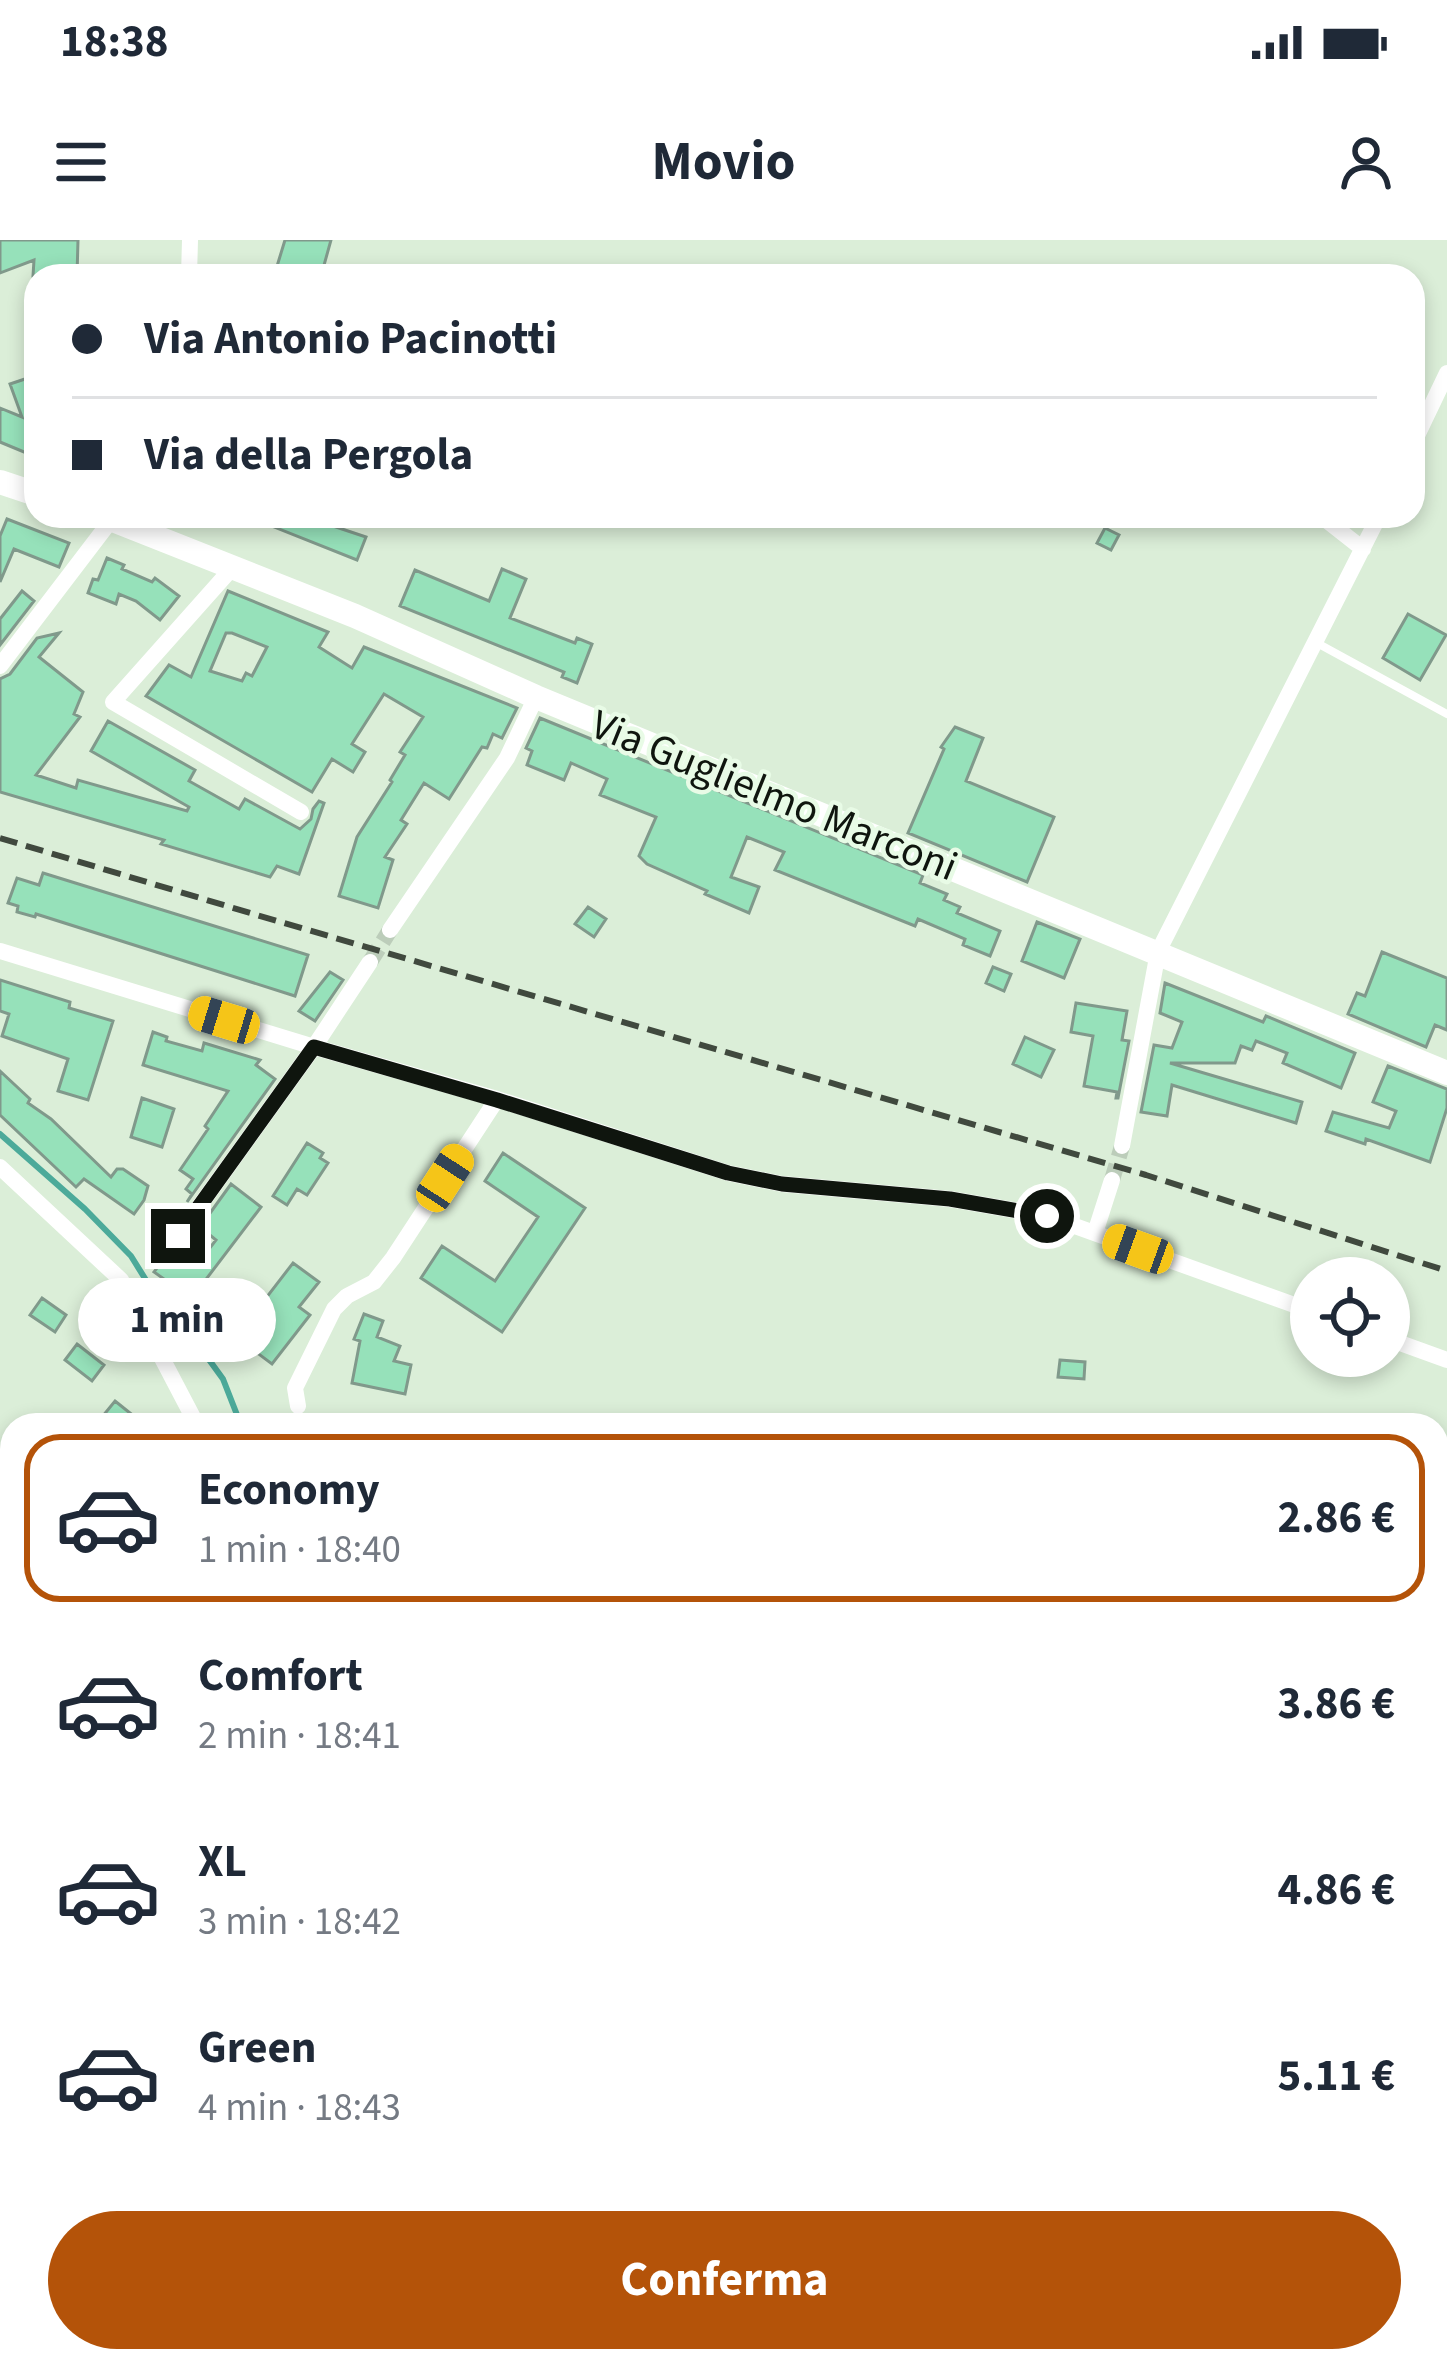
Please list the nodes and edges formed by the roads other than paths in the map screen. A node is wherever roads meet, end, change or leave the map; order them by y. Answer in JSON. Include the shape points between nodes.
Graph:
{"nodes":[{"id":1,"x":1447,"y":373,"type":"edge"},
{"id":2,"x":1425,"y":419,"type":"edge"},
{"id":3,"x":109,"y":528,"type":"edge"},
{"id":4,"x":141,"y":528,"type":"edge"},
{"id":5,"x":1337,"y":528,"type":"edge"},
{"id":6,"x":1374,"y":528,"type":"edge"},
{"id":7,"x":1364,"y":549,"type":"junction"},
{"id":8,"x":233,"y":566,"type":"junction"},
{"id":9,"x":1316,"y":642,"type":"junction"},
{"id":10,"x":0,"y":666,"type":"edge"},
{"id":11,"x":536,"y":698,"type":"junction"},
{"id":12,"x":1447,"y":714,"type":"edge"},
{"id":13,"x":301,"y":812,"type":"dead end"},
{"id":14,"x":390,"y":930,"type":"tunnel mouth"},
{"id":15,"x":0,"y":951,"type":"edge"},
{"id":16,"x":1158,"y":952,"type":"junction"},
{"id":17,"x":370,"y":962,"type":"tunnel mouth"},
{"id":18,"x":314,"y":1047,"type":"junction"},
{"id":19,"x":1447,"y":1073,"type":"edge"},
{"id":20,"x":497,"y":1100,"type":"junction"},
{"id":21,"x":1122,"y":1146,"type":"tunnel mouth"},
{"id":22,"x":0,"y":1167,"type":"edge"},
{"id":23,"x":1112,"y":1180,"type":"tunnel mouth"},
{"id":24,"x":1095,"y":1233,"type":"junction"},
{"id":25,"x":178,"y":1236,"type":"dead end"},
{"id":26,"x":1290,"y":1303,"type":"edge"},
{"id":27,"x":1410,"y":1347,"type":"edge"},
{"id":28,"x":1447,"y":1360,"type":"edge"},
{"id":29,"x":298,"y":1406,"type":"dead end"},
{"id":30,"x":191,"y":1413,"type":"edge"}],
"edges":[{"from":1,"to":2,"type":"street"},
{"from":3,"to":10,"type":"street"},
{"from":4,"to":8,"type":"street","name":"Via Guglielmo Marconi"},
{"from":5,"to":7,"type":"street"},
{"from":6,"to":7,"type":"street"},
{"from":7,"to":9,"type":"street"},
{"from":8,"to":11,"type":"street","name":"Via Guglielmo Marconi"},
{"from":8,"to":13,"type":"street","via":[[113,702]]},
{"from":9,"to":12,"type":"lane"},
{"from":9,"to":16,"type":"street"},
{"from":11,"to":14,"type":"street","via":[[507,758]]},
{"from":11,"to":16,"type":"street","name":"Via Guglielmo Marconi"},
{"from":15,"to":18,"type":"street"},
{"from":16,"to":19,"type":"street","name":"Via Guglielmo Marconi"},
{"from":16,"to":21,"type":"street"},
{"from":17,"to":18,"type":"street"},
{"from":18,"to":20,"type":"street"},
{"from":18,"to":25,"type":"street"},
{"from":20,"to":24,"type":"street","via":[[728,1173],[950,1199]]},
{"from":20,"to":29,"type":"street","via":[[393,1258],[334,1309],[295,1388]]},
{"from":22,"to":30,"type":"street","via":[[121,1280]]},
{"from":23,"to":24,"type":"street"},
{"from":24,"to":26,"type":"street"},
{"from":27,"to":28,"type":"street"}]}
